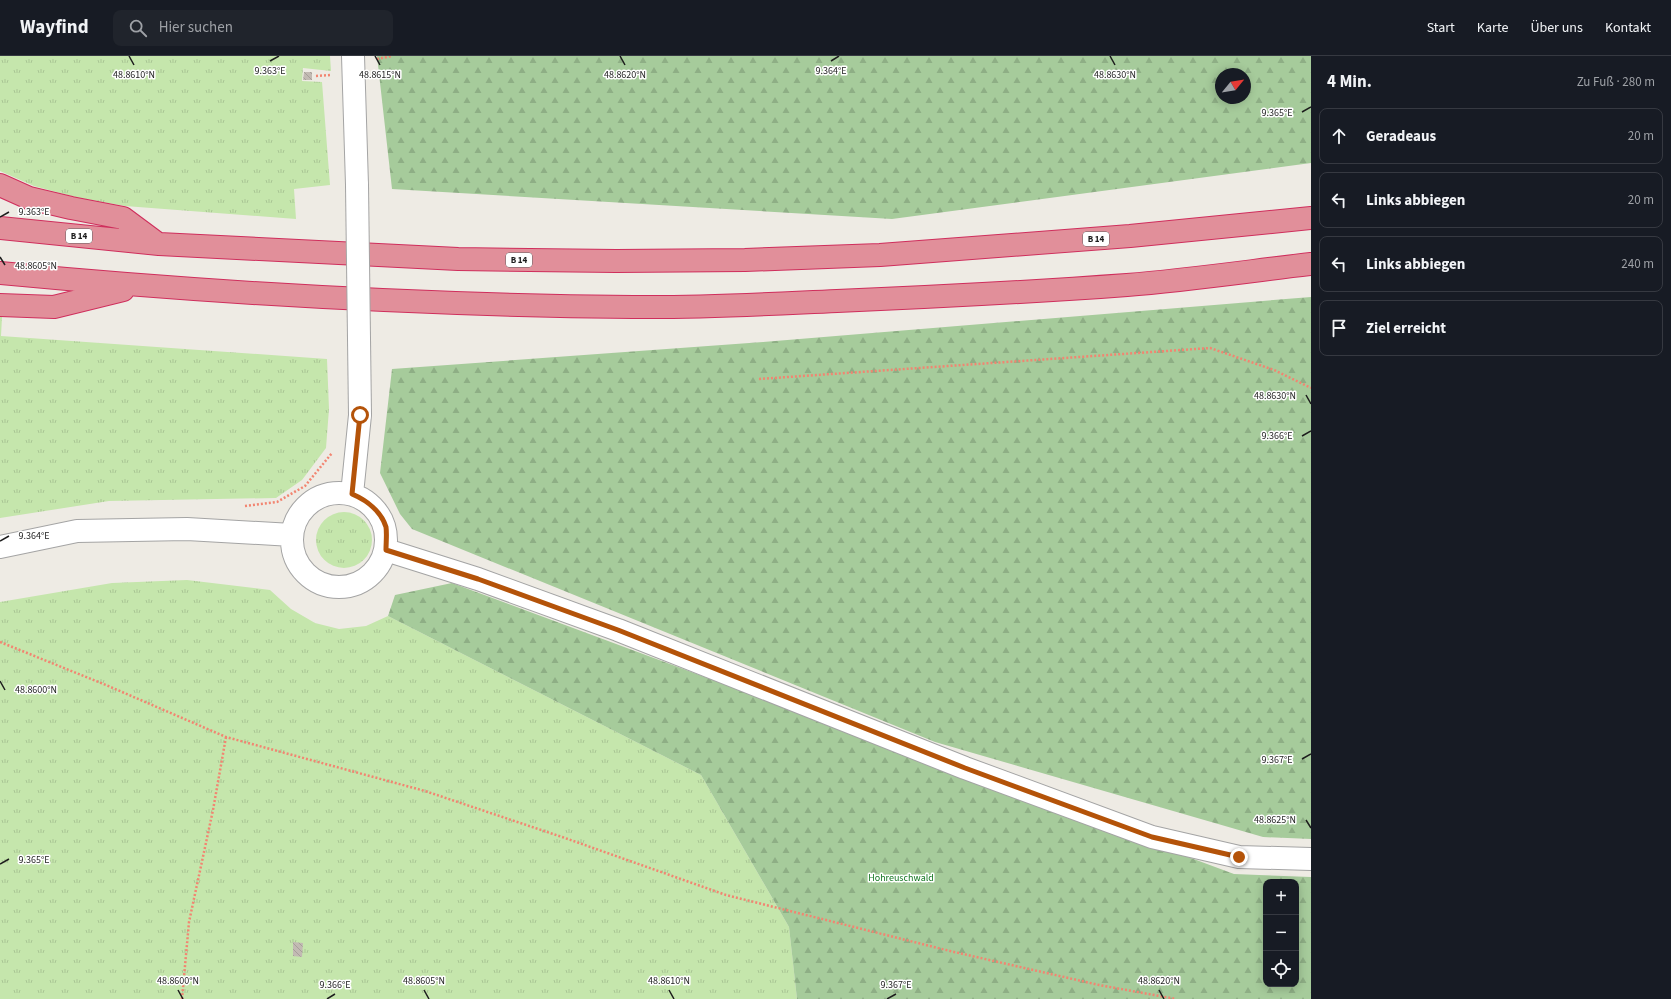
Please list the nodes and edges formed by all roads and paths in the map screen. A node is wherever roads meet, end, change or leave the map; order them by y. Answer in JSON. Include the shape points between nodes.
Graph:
{"nodes":[{"id":1,"x":353,"y":56,"type":"edge"},
{"id":2,"x":336,"y":74,"type":"dead end"},
{"id":3,"x":316,"y":76,"type":"dead end"},
{"id":4,"x":0,"y":185,"type":"edge"},
{"id":5,"x":1311,"y":218,"type":"edge"},
{"id":6,"x":0,"y":228,"type":"edge"},
{"id":7,"x":159,"y":244,"type":"junction"},
{"id":8,"x":1311,"y":264,"type":"edge"},
{"id":9,"x":0,"y":273,"type":"edge"},
{"id":10,"x":138,"y":286,"type":"junction"},
{"id":11,"x":0,"y":305,"type":"edge"},
{"id":12,"x":759,"y":379,"type":"dead end"},
{"id":13,"x":1311,"y":388,"type":"edge"},
{"id":14,"x":333,"y":451,"type":"dead end"},
{"id":15,"x":352,"y":494,"type":"junction"},
{"id":16,"x":244,"y":506,"type":"dead end"},
{"id":17,"x":292,"y":535,"type":"junction"},
{"id":18,"x":0,"y":547,"type":"edge"},
{"id":19,"x":386,"y":550,"type":"junction"},
{"id":20,"x":0,"y":642,"type":"edge"},
{"id":21,"x":226,"y":737,"type":"junction"},
{"id":22,"x":1311,"y":859,"type":"edge"},
{"id":23,"x":182,"y":999,"type":"edge"},
{"id":24,"x":1176,"y":999,"type":"edge"}],
"edges":[{"from":1,"to":15,"type":"street","bridge":true,"via":[[360,415]]},
{"from":2,"to":3,"type":"path"},
{"from":4,"to":7,"type":"highway","via":[[29,198],[123,218]]},
{"from":5,"to":7,"type":"highway","number":"B 14","via":[[1130,236],[903,253],[745,260],[458,259]]},
{"from":6,"to":7,"type":"highway","number":"B 14"},
{"from":8,"to":10,"type":"highway","via":[[1129,284],[887,299],[635,307],[282,296]]},
{"from":9,"to":10,"type":"highway"},
{"from":10,"to":11,"type":"highway","via":[[54,307]]},
{"from":12,"to":13,"type":"path","via":[[1210,348],[1274,370]]},
{"from":14,"to":16,"type":"path","via":[[305,486],[277,502]]},
{"from":15,"to":17,"type":"street","via":[[339,492],[324,495],[309,503],[297,518]]},
{"from":15,"to":19,"type":"street","via":[[375,508],[386,527]]},
{"from":17,"to":18,"type":"street","via":[[187,529],[77,531]]},
{"from":17,"to":19,"type":"street","via":[[293,552],[298,563],[311,578],[328,586],[347,587],[368,579],[380,566]]},
{"from":19,"to":22,"type":"street","via":[[478,579],[618,630],[965,768],[1152,837],[1239,857]]},
{"from":20,"to":21,"type":"path"},
{"from":21,"to":23,"type":"path","via":[[189,922]]},
{"from":21,"to":24,"type":"path","via":[[425,791],[726,895],[950,951],[1099,985]]}]}
